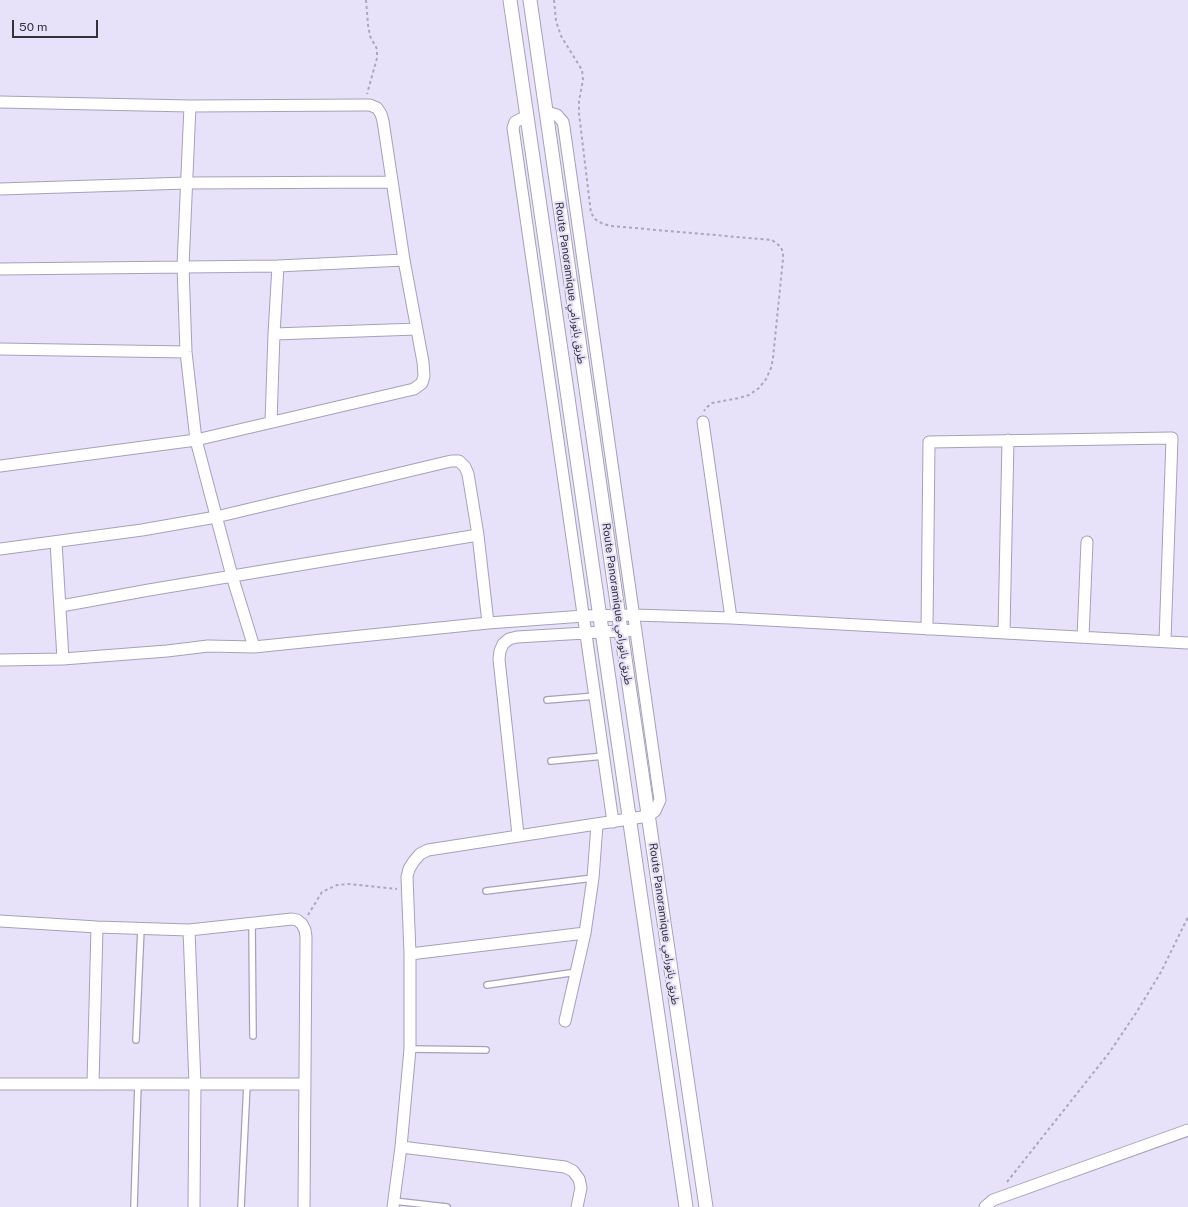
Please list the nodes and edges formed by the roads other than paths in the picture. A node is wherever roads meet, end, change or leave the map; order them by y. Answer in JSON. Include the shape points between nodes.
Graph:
{"nodes":[{"id":1,"x":510,"y":0,"type":"edge"},
{"id":2,"x":530,"y":0,"type":"edge"},
{"id":3,"x":541,"y":78,"type":"junction"},
{"id":4,"x":522,"y":81,"type":"junction"},
{"id":5,"x":0,"y":102,"type":"edge"},
{"id":6,"x":190,"y":106,"type":"junction"},
{"id":7,"x":546,"y":112,"type":"junction"},
{"id":8,"x":527,"y":116,"type":"junction"},
{"id":9,"x":392,"y":182,"type":"junction"},
{"id":10,"x":187,"y":183,"type":"junction"},
{"id":11,"x":0,"y":189,"type":"edge"},
{"id":12,"x":404,"y":260,"type":"junction"},
{"id":13,"x":183,"y":266,"type":"junction"},
{"id":14,"x":278,"y":266,"type":"junction"},
{"id":15,"x":0,"y":269,"type":"edge"},
{"id":16,"x":417,"y":329,"type":"junction"},
{"id":17,"x":274,"y":334,"type":"junction"},
{"id":18,"x":0,"y":349,"type":"edge"},
{"id":19,"x":186,"y":352,"type":"junction"},
{"id":20,"x":271,"y":422,"type":"junction"},
{"id":21,"x":703,"y":422,"type":"road end"},
{"id":22,"x":196,"y":440,"type":"junction"},
{"id":23,"x":1008,"y":440,"type":"junction"},
{"id":24,"x":0,"y":466,"type":"edge"},
{"id":25,"x":216,"y":517,"type":"junction"},
{"id":26,"x":478,"y":535,"type":"junction"},
{"id":27,"x":56,"y":542,"type":"junction"},
{"id":28,"x":1087,"y":542,"type":"dead end"},
{"id":29,"x":0,"y":549,"type":"edge"},
{"id":30,"x":232,"y":576,"type":"junction"},
{"id":31,"x":61,"y":606,"type":"junction"},
{"id":32,"x":618,"y":615,"type":"junction"},
{"id":33,"x":634,"y":615,"type":"junction"},
{"id":34,"x":584,"y":616,"type":"junction"},
{"id":35,"x":599,"y":616,"type":"junction"},
{"id":36,"x":731,"y":618,"type":"junction"},
{"id":37,"x":488,"y":623,"type":"junction"},
{"id":38,"x":927,"y":629,"type":"junction"},
{"id":39,"x":636,"y":630,"type":"junction"},
{"id":40,"x":620,"y":631,"type":"junction"},
{"id":41,"x":602,"y":632,"type":"junction"},
{"id":42,"x":1004,"y":632,"type":"junction"},
{"id":43,"x":586,"y":633,"type":"junction"},
{"id":44,"x":1083,"y":637,"type":"junction"},
{"id":45,"x":1165,"y":642,"type":"junction"},
{"id":46,"x":1188,"y":643,"type":"edge"},
{"id":47,"x":254,"y":647,"type":"junction"},
{"id":48,"x":63,"y":658,"type":"junction"},
{"id":49,"x":0,"y":660,"type":"edge"},
{"id":50,"x":595,"y":696,"type":"junction"},
{"id":51,"x":547,"y":700,"type":"dead end"},
{"id":52,"x":604,"y":756,"type":"junction"},
{"id":53,"x":551,"y":761,"type":"dead end"},
{"id":54,"x":648,"y":816,"type":"junction"},
{"id":55,"x":629,"y":820,"type":"junction"},
{"id":56,"x":613,"y":822,"type":"junction"},
{"id":57,"x":596,"y":825,"type":"junction"},
{"id":58,"x":518,"y":835,"type":"junction"},
{"id":59,"x":593,"y":878,"type":"junction"},
{"id":60,"x":486,"y":891,"type":"dead end"},
{"id":61,"x":0,"y":921,"type":"edge"},
{"id":62,"x":252,"y":924,"type":"junction"},
{"id":63,"x":97,"y":927,"type":"junction"},
{"id":64,"x":141,"y":928,"type":"junction"},
{"id":65,"x":190,"y":930,"type":"junction"},
{"id":66,"x":585,"y":934,"type":"junction"},
{"id":67,"x":410,"y":954,"type":"junction"},
{"id":68,"x":577,"y":972,"type":"junction"},
{"id":69,"x":487,"y":985,"type":"dead end"},
{"id":70,"x":565,"y":1021,"type":"dead end"},
{"id":71,"x":253,"y":1036,"type":"dead end"},
{"id":72,"x":136,"y":1040,"type":"dead end"},
{"id":73,"x":410,"y":1049,"type":"junction"},
{"id":74,"x":486,"y":1050,"type":"dead end"},
{"id":75,"x":0,"y":1084,"type":"edge"},
{"id":76,"x":93,"y":1084,"type":"junction"},
{"id":77,"x":138,"y":1084,"type":"junction"},
{"id":78,"x":195,"y":1084,"type":"junction"},
{"id":79,"x":246,"y":1084,"type":"junction"},
{"id":80,"x":304,"y":1084,"type":"junction"},
{"id":81,"x":1188,"y":1130,"type":"edge"},
{"id":82,"x":401,"y":1147,"type":"junction"},
{"id":83,"x":394,"y":1204,"type":"edge"},
{"id":84,"x":134,"y":1207,"type":"edge"},
{"id":85,"x":194,"y":1207,"type":"edge"},
{"id":86,"x":241,"y":1207,"type":"edge"},
{"id":87,"x":304,"y":1207,"type":"edge"},
{"id":88,"x":447,"y":1207,"type":"edge"},
{"id":89,"x":577,"y":1207,"type":"edge"},
{"id":90,"x":686,"y":1207,"type":"edge"},
{"id":91,"x":706,"y":1207,"type":"edge"},
{"id":92,"x":985,"y":1207,"type":"edge"}],
"edges":[{"from":1,"to":4,"type":"street","name":"Route Panoramique طريق بانورامي"},
{"from":2,"to":3,"type":"street","name":"Route Panoramique طريق بانورامي"},
{"from":3,"to":4,"type":"street"},
{"from":3,"to":7,"type":"street","name":"Route Panoramique طريق بانورامي"},
{"from":4,"to":8,"type":"street","name":"Route Panoramique طريق بانورامي"},
{"from":5,"to":6,"type":"street"},
{"from":6,"to":9,"type":"street","via":[[364,105],[377,108],[381,114]]},
{"from":6,"to":10,"type":"street"},
{"from":7,"to":32,"type":"street","name":"Route Panoramique طريق بانورامي"},
{"from":7,"to":33,"type":"street","via":[[557,115],[564,127]]},
{"from":8,"to":34,"type":"street","via":[[515,122],[513,128]]},
{"from":8,"to":35,"type":"street","name":"Route Panoramique طريق بانورامي"},
{"from":9,"to":10,"type":"street"},
{"from":9,"to":12,"type":"street"},
{"from":10,"to":11,"type":"street"},
{"from":10,"to":13,"type":"street"},
{"from":12,"to":14,"type":"street"},
{"from":12,"to":16,"type":"street"},
{"from":13,"to":14,"type":"street"},
{"from":13,"to":15,"type":"street"},
{"from":13,"to":19,"type":"street"},
{"from":14,"to":17,"type":"street"},
{"from":16,"to":17,"type":"street"},
{"from":16,"to":20,"type":"street","via":[[424,376],[419,386]]},
{"from":17,"to":20,"type":"street"},
{"from":18,"to":19,"type":"street"},
{"from":19,"to":22,"type":"street"},
{"from":20,"to":22,"type":"street"},
{"from":21,"to":36,"type":"street"},
{"from":22,"to":24,"type":"street"},
{"from":22,"to":25,"type":"street"},
{"from":23,"to":38,"type":"street","via":[[929,442]]},
{"from":23,"to":42,"type":"street"},
{"from":23,"to":45,"type":"street","via":[[1172,438]]},
{"from":25,"to":26,"type":"street","via":[[454,460],[462,463],[468,474]]},
{"from":25,"to":27,"type":"street"},
{"from":25,"to":30,"type":"street"},
{"from":26,"to":30,"type":"street"},
{"from":26,"to":37,"type":"street"},
{"from":27,"to":29,"type":"street"},
{"from":27,"to":31,"type":"street"},
{"from":28,"to":44,"type":"street"},
{"from":30,"to":31,"type":"street"},
{"from":30,"to":47,"type":"street"},
{"from":31,"to":48,"type":"street"},
{"from":32,"to":33,"type":"street"},
{"from":32,"to":35,"type":"street"},
{"from":32,"to":40,"type":"street","name":"Route Panoramique طريق بانورامي"},
{"from":33,"to":36,"type":"street"},
{"from":33,"to":39,"type":"street"},
{"from":34,"to":35,"type":"street"},
{"from":34,"to":37,"type":"street"},
{"from":34,"to":43,"type":"street"},
{"from":35,"to":41,"type":"street","name":"Route Panoramique طريق بانورامي"},
{"from":36,"to":38,"type":"street"},
{"from":37,"to":47,"type":"street"},
{"from":38,"to":42,"type":"street"},
{"from":39,"to":40,"type":"street"},
{"from":39,"to":54,"type":"street","via":[[660,796],[657,808]]},
{"from":40,"to":41,"type":"street"},
{"from":40,"to":54,"type":"street","name":"Route Panoramique طريق بانورامي"},
{"from":41,"to":43,"type":"street"},
{"from":41,"to":55,"type":"street","name":"Route Panoramique طريق بانورامي"},
{"from":42,"to":44,"type":"street"},
{"from":43,"to":50,"type":"street"},
{"from":43,"to":58,"type":"street","via":[[517,637],[509,639],[500,651]]},
{"from":44,"to":45,"type":"street"},
{"from":45,"to":46,"type":"street"},
{"from":47,"to":48,"type":"street","via":[[208,646]]},
{"from":48,"to":49,"type":"street"},
{"from":50,"to":51,"type":"lane"},
{"from":50,"to":52,"type":"street"},
{"from":52,"to":53,"type":"lane"},
{"from":52,"to":56,"type":"street"},
{"from":54,"to":55,"type":"street"},
{"from":54,"to":91,"type":"street","name":"Route Panoramique طريق بانورامي"},
{"from":55,"to":56,"type":"street"},
{"from":55,"to":90,"type":"street","name":"Route Panoramique طريق بانورامي"},
{"from":56,"to":57,"type":"street"},
{"from":57,"to":58,"type":"street"},
{"from":57,"to":59,"type":"street"},
{"from":58,"to":67,"type":"street","via":[[428,850],[420,854],[409,869],[407,877]]},
{"from":59,"to":60,"type":"lane"},
{"from":59,"to":66,"type":"street"},
{"from":61,"to":63,"type":"street"},
{"from":62,"to":65,"type":"street"},
{"from":62,"to":71,"type":"lane"},
{"from":62,"to":80,"type":"street","via":[[297,920],[305,930]]},
{"from":63,"to":64,"type":"street"},
{"from":63,"to":76,"type":"street"},
{"from":64,"to":65,"type":"street"},
{"from":64,"to":72,"type":"lane"},
{"from":65,"to":78,"type":"street"},
{"from":66,"to":67,"type":"street"},
{"from":66,"to":68,"type":"street"},
{"from":67,"to":73,"type":"street"},
{"from":68,"to":69,"type":"lane"},
{"from":68,"to":70,"type":"street"},
{"from":73,"to":74,"type":"lane"},
{"from":73,"to":82,"type":"street"},
{"from":75,"to":76,"type":"street"},
{"from":76,"to":77,"type":"street"},
{"from":77,"to":78,"type":"street"},
{"from":77,"to":84,"type":"lane"},
{"from":78,"to":79,"type":"street"},
{"from":78,"to":85,"type":"street"},
{"from":79,"to":80,"type":"street"},
{"from":79,"to":86,"type":"lane"},
{"from":80,"to":87,"type":"street"},
{"from":81,"to":92,"type":"street","via":[[993,1200]]},
{"from":82,"to":83,"type":"street"},
{"from":82,"to":89,"type":"street","via":[[565,1167],[573,1171],[579,1179],[581,1188]]},
{"from":83,"to":88,"type":"lane"}]}
